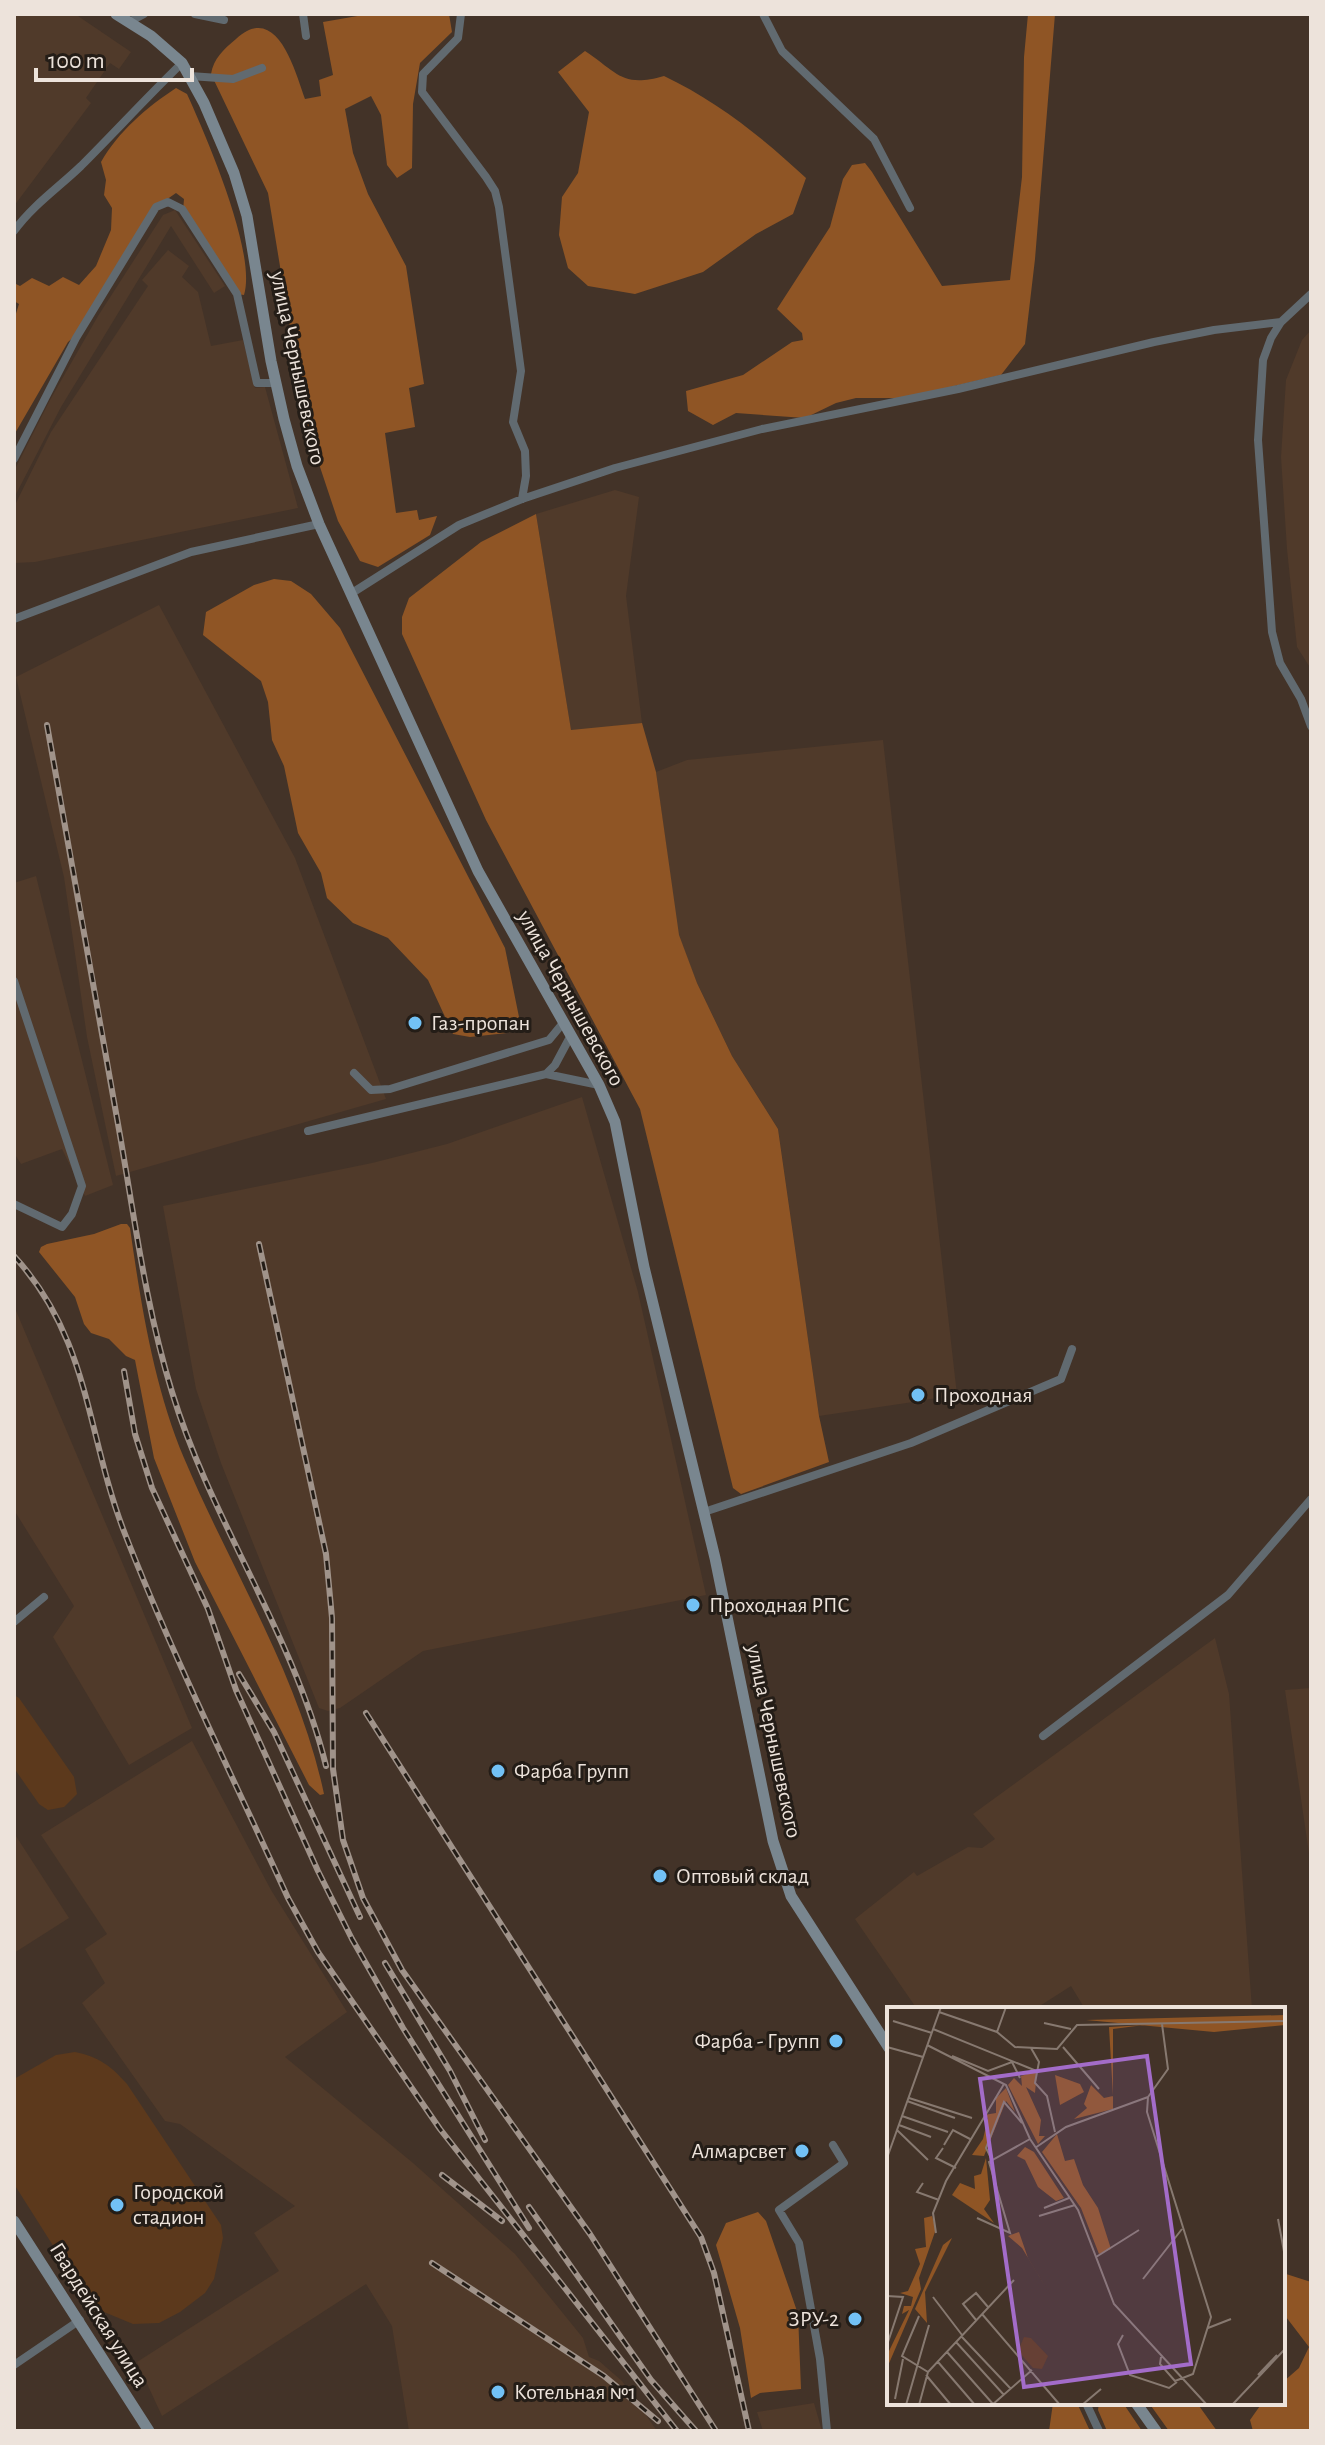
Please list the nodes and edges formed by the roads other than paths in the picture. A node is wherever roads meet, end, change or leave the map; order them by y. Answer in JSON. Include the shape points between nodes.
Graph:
{"nodes":[{"id":1,"x":116,"y":14,"type":"edge"},
{"id":2,"x":144,"y":14,"type":"edge"},
{"id":3,"x":195,"y":14,"type":"edge"},
{"id":4,"x":303,"y":14,"type":"edge"},
{"id":5,"x":461,"y":14,"type":"edge"},
{"id":6,"x":763,"y":14,"type":"edge"},
{"id":7,"x":224,"y":20,"type":"dead end"},
{"id":8,"x":129,"y":22,"type":"junction"},
{"id":9,"x":306,"y":36,"type":"dead end"},
{"id":10,"x":182,"y":63,"type":"junction"},
{"id":11,"x":262,"y":68,"type":"dead end"},
{"id":12,"x":190,"y":76,"type":"junction"},
{"id":13,"x":910,"y":208,"type":"dead end"},
{"id":14,"x":14,"y":231,"type":"edge"},
{"id":15,"x":1311,"y":294,"type":"edge"},
{"id":16,"x":1281,"y":322,"type":"junction"},
{"id":17,"x":276,"y":383,"type":"junction"},
{"id":18,"x":14,"y":459,"type":"edge"},
{"id":19,"x":522,"y":499,"type":"junction"},
{"id":20,"x":319,"y":524,"type":"junction"},
{"id":21,"x":352,"y":593,"type":"junction"},
{"id":22,"x":14,"y":619,"type":"edge"},
{"id":23,"x":1311,"y":726,"type":"edge"},
{"id":24,"x":14,"y":981,"type":"edge"},
{"id":25,"x":563,"y":1023,"type":"junction"},
{"id":26,"x":570,"y":1037,"type":"junction"},
{"id":27,"x":354,"y":1073,"type":"dead end"},
{"id":28,"x":546,"y":1074,"type":"junction"},
{"id":29,"x":599,"y":1085,"type":"junction"},
{"id":30,"x":308,"y":1131,"type":"dead end"},
{"id":31,"x":14,"y":1204,"type":"edge"},
{"id":32,"x":1072,"y":1349,"type":"dead end"},
{"id":33,"x":1311,"y":1499,"type":"edge"},
{"id":34,"x":704,"y":1512,"type":"junction"},
{"id":35,"x":44,"y":1597,"type":"dead end"},
{"id":36,"x":14,"y":1622,"type":"edge"},
{"id":37,"x":1043,"y":1736,"type":"dead end"},
{"id":38,"x":887,"y":2045,"type":"edge"},
{"id":39,"x":833,"y":2145,"type":"dead end"},
{"id":40,"x":14,"y":2221,"type":"edge"},
{"id":41,"x":80,"y":2320,"type":"junction"},
{"id":42,"x":14,"y":2365,"type":"edge"},
{"id":43,"x":1086,"y":2405,"type":"edge"},
{"id":44,"x":1137,"y":2405,"type":"edge"},
{"id":45,"x":149,"y":2431,"type":"edge"},
{"id":46,"x":827,"y":2431,"type":"edge"},
{"id":47,"x":1099,"y":2431,"type":"edge"},
{"id":48,"x":1156,"y":2431,"type":"edge"}],
"edges":[{"from":1,"to":8,"type":"main road","name":"улица Чернышевского"},
{"from":2,"to":8,"type":"street"},
{"from":3,"to":7,"type":"street"},
{"from":4,"to":9,"type":"street"},
{"from":5,"to":19,"type":"street","via":[[458,38],[423,74],[422,92],[495,191],[499,207],[521,371],[513,422],[525,451]]},
{"from":6,"to":13,"type":"street","via":[[782,51],[874,139]]},
{"from":8,"to":10,"type":"main road","name":"улица Чернышевского"},
{"from":10,"to":12,"type":"main road","name":"улица Чернышевского"},
{"from":10,"to":14,"type":"street"},
{"from":11,"to":12,"type":"street","via":[[233,79]]},
{"from":12,"to":17,"type":"main road","name":"улица Чернышевского","via":[[242,196]]},
{"from":15,"to":16,"type":"street"},
{"from":16,"to":19,"type":"street","via":[[1214,330],[762,429]]},
{"from":16,"to":23,"type":"street","via":[[1263,360],[1258,440],[1271,616],[1280,663]]},
{"from":17,"to":18,"type":"street","via":[[257,383],[237,294],[182,209],[168,202],[156,207],[76,338]]},
{"from":17,"to":20,"type":"main road","name":"улица Чернышевского","via":[[297,466]]},
{"from":19,"to":21,"type":"street","via":[[459,525]]},
{"from":20,"to":21,"type":"main road","name":"улица Чернышевского"},
{"from":20,"to":22,"type":"street","via":[[191,552]]},
{"from":21,"to":25,"type":"main road","name":"улица Чернышевского","via":[[461,836]]},
{"from":24,"to":31,"type":"street","via":[[82,1186],[62,1227]]},
{"from":25,"to":26,"type":"main road","name":"улица Чернышевского"},
{"from":25,"to":27,"type":"street","via":[[549,1040],[390,1089],[371,1090]]},
{"from":26,"to":28,"type":"street"},
{"from":26,"to":29,"type":"main road","name":"улица Чернышевского"},
{"from":28,"to":29,"type":"street"},
{"from":28,"to":30,"type":"street"},
{"from":29,"to":34,"type":"main road","name":"улица Чернышевского","via":[[615,1122]]},
{"from":32,"to":34,"type":"street","via":[[1061,1379],[911,1443]]},
{"from":33,"to":37,"type":"street","via":[[1228,1595]]},
{"from":34,"to":38,"type":"main road","name":"улица Чернышевского","via":[[773,1841],[791,1896]]},
{"from":35,"to":36,"type":"street"},
{"from":39,"to":46,"type":"street","via":[[844,2163],[779,2210],[799,2243]]},
{"from":40,"to":41,"type":"main road","name":"Гвардейская улица"},
{"from":41,"to":42,"type":"street"},
{"from":41,"to":45,"type":"main road","name":"Гвардейская улица"},
{"from":43,"to":47,"type":"street"},
{"from":44,"to":48,"type":"main road"}]}
